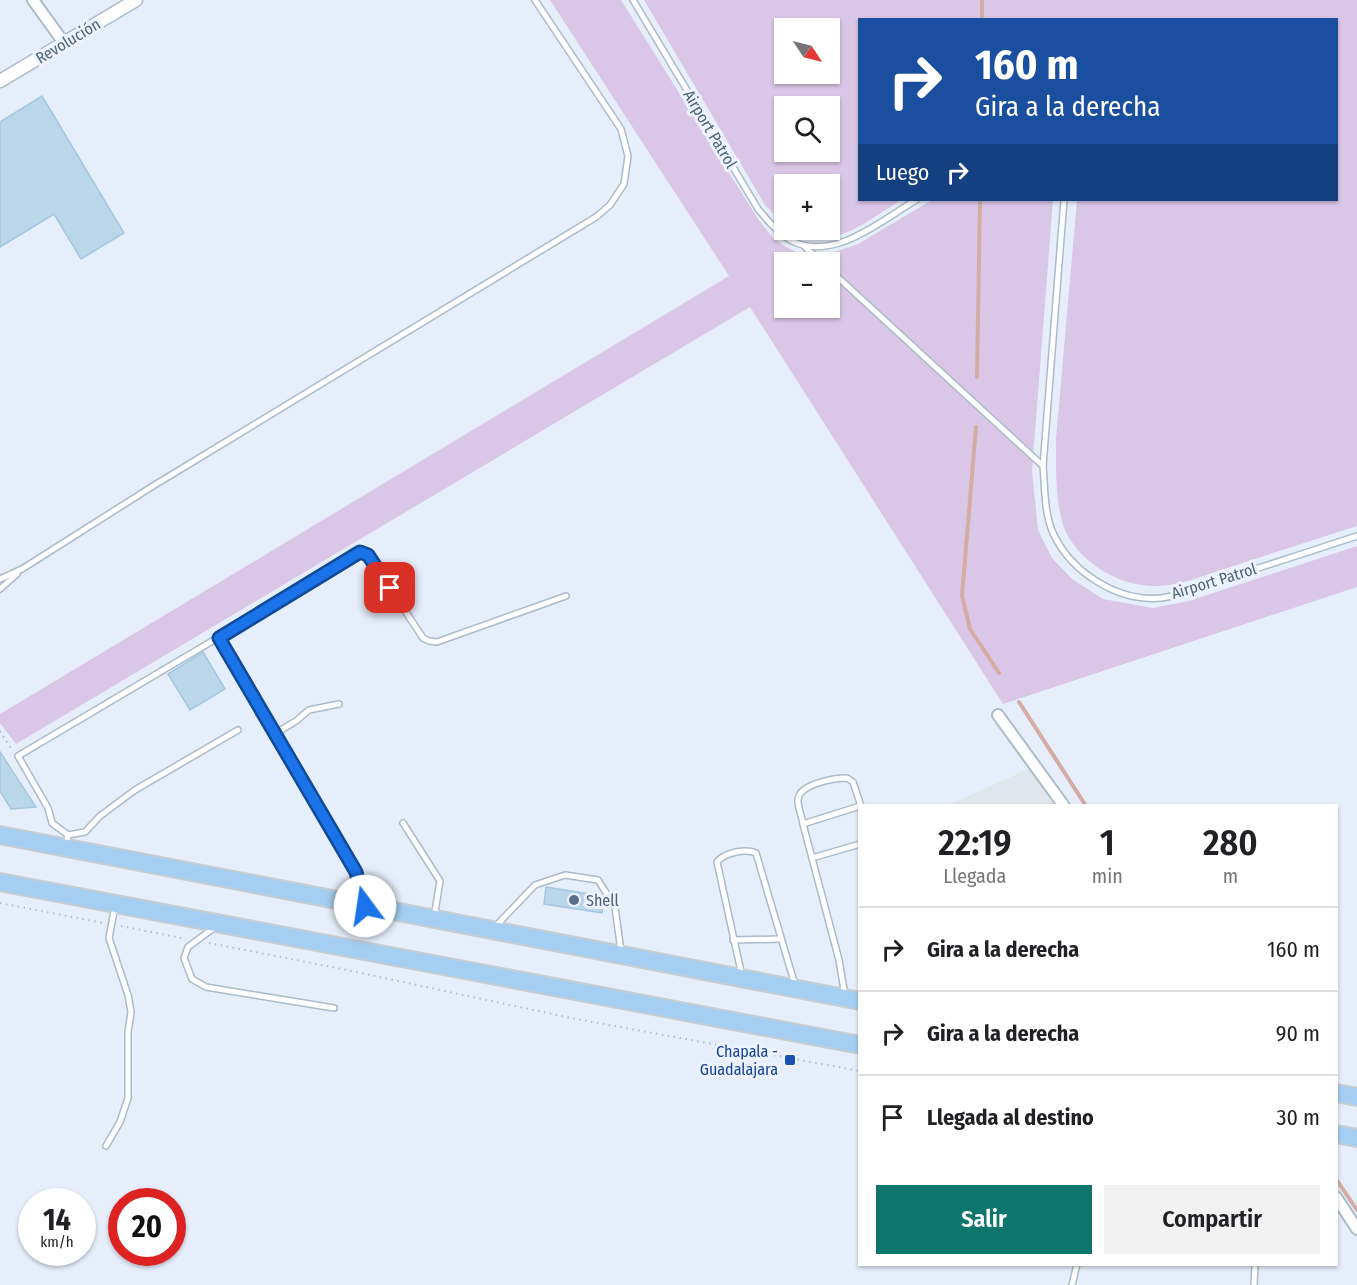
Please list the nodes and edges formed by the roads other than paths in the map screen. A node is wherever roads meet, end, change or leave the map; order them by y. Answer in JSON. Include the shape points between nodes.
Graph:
{"nodes":[{"id":1,"x":33,"y":0,"type":"edge"},
{"id":2,"x":136,"y":0,"type":"edge"},
{"id":3,"x":536,"y":0,"type":"edge"},
{"id":4,"x":633,"y":0,"type":"edge"},
{"id":5,"x":64,"y":43,"type":"junction"},
{"id":6,"x":0,"y":81,"type":"edge"},
{"id":7,"x":914,"y":201,"type":"edge"},
{"id":8,"x":1064,"y":201,"type":"edge"},
{"id":9,"x":802,"y":245,"type":"junction"},
{"id":10,"x":810,"y":252,"type":"edge"},
{"id":11,"x":840,"y":279,"type":"edge"},
{"id":12,"x":1043,"y":466,"type":"junction"},
{"id":13,"x":1357,"y":536,"type":"edge"},
{"id":14,"x":22,"y":569,"type":"junction"},
{"id":15,"x":0,"y":579,"type":"edge"},
{"id":16,"x":0,"y":589,"type":"edge"},
{"id":17,"x":566,"y":596,"type":"dead end"},
{"id":18,"x":219,"y":638,"type":"junction"},
{"id":19,"x":339,"y":705,"type":"dead end"},
{"id":20,"x":998,"y":715,"type":"dead end"},
{"id":21,"x":238,"y":730,"type":"dead end"},
{"id":22,"x":276,"y":733,"type":"junction"},
{"id":23,"x":859,"y":804,"type":"edge"},
{"id":24,"x":1063,"y":804,"type":"edge"},
{"id":25,"x":858,"y":807,"type":"edge"},
{"id":26,"x":403,"y":823,"type":"dead end"},
{"id":27,"x":804,"y":824,"type":"junction"},
{"id":28,"x":0,"y":835,"type":"edge"},
{"id":29,"x":67,"y":841,"type":"junction"},
{"id":30,"x":858,"y":845,"type":"edge"},
{"id":31,"x":812,"y":858,"type":"junction"},
{"id":32,"x":0,"y":882,"type":"edge"},
{"id":33,"x":116,"y":904,"type":"junction"},
{"id":34,"x":365,"y":906,"type":"junction"},
{"id":35,"x":433,"y":919,"type":"junction"},
{"id":36,"x":219,"y":924,"type":"junction"},
{"id":37,"x":492,"y":931,"type":"junction"},
{"id":38,"x":781,"y":939,"type":"junction"},
{"id":39,"x":733,"y":940,"type":"junction"},
{"id":40,"x":621,"y":956,"type":"junction"},
{"id":41,"x":742,"y":979,"type":"junction"},
{"id":42,"x":796,"y":989,"type":"junction"},
{"id":43,"x":853,"y":1000,"type":"edge"},
{"id":44,"x":334,"y":1008,"type":"dead end"},
{"id":45,"x":858,"y":1045,"type":"edge"},
{"id":46,"x":1338,"y":1093,"type":"edge"},
{"id":47,"x":1357,"y":1097,"type":"edge"},
{"id":48,"x":1338,"y":1134,"type":"edge"},
{"id":49,"x":1357,"y":1138,"type":"edge"},
{"id":50,"x":106,"y":1146,"type":"dead end"},
{"id":51,"x":1338,"y":1200,"type":"edge"},
{"id":52,"x":1357,"y":1229,"type":"edge"},
{"id":53,"x":1077,"y":1266,"type":"edge"},
{"id":54,"x":1255,"y":1266,"type":"edge"},
{"id":55,"x":1072,"y":1285,"type":"edge"},
{"id":56,"x":1254,"y":1285,"type":"edge"}],
"edges":[{"from":1,"to":5,"type":"street"},
{"from":2,"to":5,"type":"street","name":"Revolución"},
{"from":3,"to":14,"type":"lane","via":[[621,129],[628,156],[624,184],[610,205]]},
{"from":4,"to":9,"type":"lane","name":"Airport Patrol","via":[[758,208],[779,231]]},
{"from":5,"to":6,"type":"street","name":"Revolución"},
{"from":7,"to":9,"type":"lane","via":[[847,240],[818,247]]},
{"from":8,"to":12,"type":"lane","name":"Airport Patrol"},
{"from":9,"to":10,"type":"lane","name":"Airport Patrol"},
{"from":11,"to":12,"type":"lane"},
{"from":12,"to":13,"type":"lane","name":"Airport Patrol","via":[[1052,531],[1062,550],[1094,580],[1136,596],[1160,598],[1189,591]]},
{"from":14,"to":15,"type":"lane"},
{"from":14,"to":16,"type":"lane"},
{"from":17,"to":18,"type":"lane","via":[[437,642],[429,641],[423,638],[368,555],[360,552]]},
{"from":18,"to":22,"type":"lane"},
{"from":18,"to":29,"type":"lane","via":[[18,756],[48,808],[52,823]]},
{"from":19,"to":22,"type":"lane","via":[[309,710]]},
{"from":20,"to":24,"type":"street"},
{"from":21,"to":29,"type":"lane","via":[[135,790],[85,832]]},
{"from":22,"to":34,"type":"lane","via":[[356,872]]},
{"from":23,"to":27,"type":"lane","via":[[853,782],[847,778],[808,786],[797,800]]},
{"from":25,"to":27,"type":"lane"},
{"from":26,"to":35,"type":"lane","via":[[440,881]]},
{"from":27,"to":31,"type":"lane"},
{"from":28,"to":29,"type":"highway"},
{"from":29,"to":34,"type":"highway"},
{"from":30,"to":31,"type":"lane"},
{"from":31,"to":43,"type":"lane"},
{"from":32,"to":33,"type":"highway"},
{"from":33,"to":36,"type":"highway"},
{"from":33,"to":50,"type":"lane","via":[[109,938],[131,1012],[128,1098]]},
{"from":34,"to":35,"type":"highway"},
{"from":35,"to":37,"type":"highway"},
{"from":36,"to":44,"type":"lane","via":[[188,946],[184,958],[192,979],[206,987]]},
{"from":36,"to":45,"type":"highway"},
{"from":37,"to":40,"type":"highway"},
{"from":37,"to":40,"type":"lane","via":[[536,885],[565,875],[598,880],[615,907]]},
{"from":38,"to":39,"type":"lane"},
{"from":38,"to":39,"type":"lane","via":[[756,853],[748,850],[721,856],[717,862]]},
{"from":38,"to":42,"type":"lane"},
{"from":39,"to":41,"type":"lane"},
{"from":40,"to":41,"type":"highway"},
{"from":41,"to":42,"type":"highway"},
{"from":42,"to":43,"type":"highway"},
{"from":46,"to":47,"type":"highway"},
{"from":48,"to":49,"type":"highway"},
{"from":51,"to":52,"type":"street"},
{"from":53,"to":55,"type":"lane"},
{"from":54,"to":56,"type":"lane"}]}
